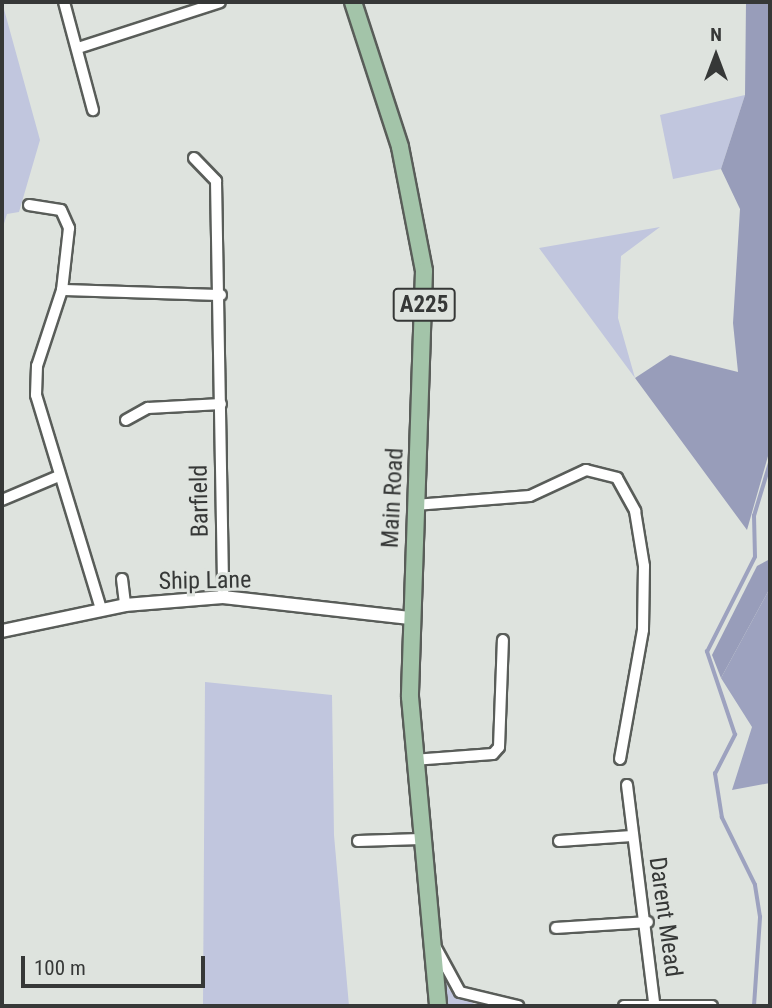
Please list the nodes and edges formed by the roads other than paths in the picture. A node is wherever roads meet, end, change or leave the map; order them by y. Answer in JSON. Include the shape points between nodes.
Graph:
{"nodes":[{"id":1,"x":64,"y":2,"type":"edge"},
{"id":2,"x":219,"y":2,"type":"edge"},
{"id":3,"x":353,"y":2,"type":"edge"},
{"id":4,"x":78,"y":48,"type":"junction"},
{"id":5,"x":93,"y":110,"type":"dead end"},
{"id":6,"x":194,"y":158,"type":"dead end"},
{"id":7,"x":29,"y":205,"type":"dead end"},
{"id":8,"x":62,"y":290,"type":"junction"},
{"id":9,"x":221,"y":295,"type":"junction"},
{"id":10,"x":221,"y":404,"type":"junction"},
{"id":11,"x":126,"y":420,"type":"dead end"},
{"id":12,"x":58,"y":476,"type":"junction"},
{"id":13,"x":2,"y":500,"type":"edge"},
{"id":14,"x":415,"y":505,"type":"junction"},
{"id":15,"x":122,"y":579,"type":"dead end"},
{"id":16,"x":223,"y":597,"type":"junction"},
{"id":17,"x":125,"y":605,"type":"junction"},
{"id":18,"x":101,"y":609,"type":"junction"},
{"id":19,"x":410,"y":618,"type":"junction"},
{"id":20,"x":2,"y":631,"type":"edge"},
{"id":21,"x":503,"y":640,"type":"dead end"},
{"id":22,"x":620,"y":759,"type":"dead end"},
{"id":23,"x":413,"y":760,"type":"junction"},
{"id":24,"x":627,"y":785,"type":"dead end"},
{"id":25,"x":632,"y":836,"type":"junction"},
{"id":26,"x":421,"y":839,"type":"junction"},
{"id":27,"x":358,"y":841,"type":"dead end"},
{"id":28,"x":559,"y":841,"type":"dead end"},
{"id":29,"x":648,"y":922,"type":"junction"},
{"id":30,"x":556,"y":928,"type":"dead end"},
{"id":31,"x":431,"y":940,"type":"junction"},
{"id":32,"x":654,"y":1003,"type":"junction"},
{"id":33,"x":670,"y":1005,"type":"edge"},
{"id":34,"x":438,"y":1006,"type":"edge"},
{"id":35,"x":518,"y":1006,"type":"edge"},
{"id":36,"x":624,"y":1006,"type":"edge"},
{"id":37,"x":712,"y":1006,"type":"edge"}],
"edges":[{"from":1,"to":4,"type":"street"},
{"from":2,"to":4,"type":"street"},
{"from":3,"to":14,"type":"main road","name":"Main Road","number":"A225","via":[[400,147],[424,271]]},
{"from":4,"to":5,"type":"street"},
{"from":6,"to":9,"type":"street","name":"Barfield","via":[[216,181]]},
{"from":7,"to":8,"type":"street","via":[[61,211],[69,228]]},
{"from":8,"to":9,"type":"street"},
{"from":8,"to":12,"type":"street","via":[[37,386]]},
{"from":9,"to":10,"type":"street","name":"Barfield"},
{"from":10,"to":11,"type":"street","via":[[148,408]]},
{"from":10,"to":16,"type":"street","name":"Barfield"},
{"from":12,"to":13,"type":"street"},
{"from":12,"to":18,"type":"street"},
{"from":14,"to":19,"type":"main road","name":"Main Road","number":"A225"},
{"from":14,"to":22,"type":"street","via":[[530,496],[586,470],[617,478],[635,511],[644,566],[643,629]]},
{"from":15,"to":17,"type":"street"},
{"from":16,"to":17,"type":"street","name":"Ship Lane"},
{"from":16,"to":19,"type":"street","name":"Ship Lane"},
{"from":17,"to":18,"type":"street","name":"Ship Lane"},
{"from":18,"to":20,"type":"street","name":"Ship Lane"},
{"from":19,"to":23,"type":"main road","name":"Main Road","number":"A225"},
{"from":21,"to":23,"type":"street","via":[[499,747],[493,754]]},
{"from":23,"to":26,"type":"main road","name":"Main Road","number":"A225"},
{"from":24,"to":25,"type":"street","name":"Darent Mead"},
{"from":25,"to":28,"type":"street","name":"Darent Mead"},
{"from":25,"to":29,"type":"street","name":"Darent Mead"},
{"from":26,"to":27,"type":"street"},
{"from":26,"to":31,"type":"main road","name":"Main Road","number":"A225"},
{"from":29,"to":30,"type":"street"},
{"from":29,"to":32,"type":"street","name":"Darent Mead"},
{"from":31,"to":34,"type":"main road","name":"Main Road","number":"A225"},
{"from":31,"to":35,"type":"street","via":[[460,992]]},
{"from":32,"to":33,"type":"street"},
{"from":32,"to":36,"type":"street"},
{"from":33,"to":37,"type":"street"}]}
